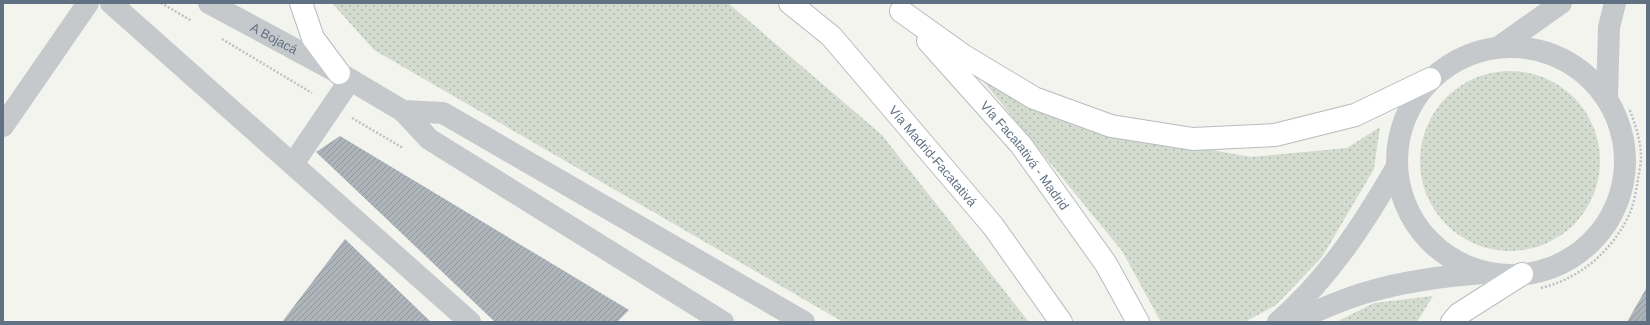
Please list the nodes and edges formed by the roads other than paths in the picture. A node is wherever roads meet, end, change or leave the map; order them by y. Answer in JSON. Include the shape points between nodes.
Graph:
{"nodes":[{"id":1,"x":88,"y":3,"type":"edge"},
{"id":2,"x":111,"y":3,"type":"edge"},
{"id":3,"x":209,"y":3,"type":"edge"},
{"id":4,"x":301,"y":3,"type":"edge"},
{"id":5,"x":790,"y":3,"type":"edge"},
{"id":6,"x":1561,"y":3,"type":"edge"},
{"id":7,"x":1615,"y":3,"type":"edge"},
{"id":8,"x":896,"y":7,"type":"edge"},
{"id":9,"x":1499,"y":47,"type":"junction"},
{"id":10,"x":345,"y":77,"type":"junction"},
{"id":11,"x":1430,"y":80,"type":"junction"},
{"id":12,"x":1607,"y":97,"type":"junction"},
{"id":13,"x":403,"y":111,"type":"junction"},
{"id":14,"x":3,"y":126,"type":"edge"},
{"id":15,"x":293,"y":164,"type":"junction"},
{"id":16,"x":1396,"y":168,"type":"junction"},
{"id":17,"x":1487,"y":273,"type":"junction"},
{"id":18,"x":1529,"y":282,"type":"junction"},
{"id":19,"x":470,"y":322,"type":"edge"},
{"id":20,"x":723,"y":322,"type":"edge"},
{"id":21,"x":804,"y":322,"type":"edge"},
{"id":22,"x":1060,"y":322,"type":"edge"},
{"id":23,"x":1138,"y":322,"type":"edge"},
{"id":24,"x":1278,"y":322,"type":"edge"},
{"id":25,"x":1292,"y":322,"type":"edge"},
{"id":26,"x":1452,"y":322,"type":"edge"}],
"edges":[{"from":1,"to":14,"type":"street"},
{"from":2,"to":15,"type":"street"},
{"from":3,"to":10,"type":"street","name":"A Bojacá"},
{"from":4,"to":10,"type":"main road","via":[[314,38]]},
{"from":5,"to":22,"type":"main road","name":"Vía Madrid-Facatativá","via":[[830,36],[993,226]]},
{"from":6,"to":9,"type":"street"},
{"from":7,"to":12,"type":"street","via":[[1609,27]]},
{"from":8,"to":11,"type":"main road","via":[[964,56],[1034,98],[1111,126],[1193,139],[1275,135],[1355,115]]},
{"from":8,"to":23,"type":"main road","name":"Vía Facatativá - Madrid","via":[[1021,145],[1106,264]]},
{"from":9,"to":11,"type":"street","via":[[1474,52],[1450,63]]},
{"from":9,"to":12,"type":"street","via":[[1540,50],[1578,67]]},
{"from":10,"to":13,"type":"street","name":"A Bojacá"},
{"from":10,"to":15,"type":"street"},
{"from":11,"to":16,"type":"street","via":[[1410,105],[1398,136]]},
{"from":12,"to":18,"type":"street","via":[[1620,123],[1625,152],[1624,181],[1615,209],[1598,234],[1577,254]]},
{"from":13,"to":20,"type":"street","via":[[429,139]]},
{"from":13,"to":21,"type":"street","via":[[443,113]]},
{"from":15,"to":19,"type":"street"},
{"from":16,"to":17,"type":"street","via":[[1404,204],[1424,236],[1452,259]]},
{"from":16,"to":24,"type":"street","via":[[1349,244],[1322,278]]},
{"from":17,"to":18,"type":"street"},
{"from":17,"to":25,"type":"street","via":[[1413,281],[1367,292],[1328,305]]},
{"from":18,"to":26,"type":"main road","via":[[1460,314]]}]}
